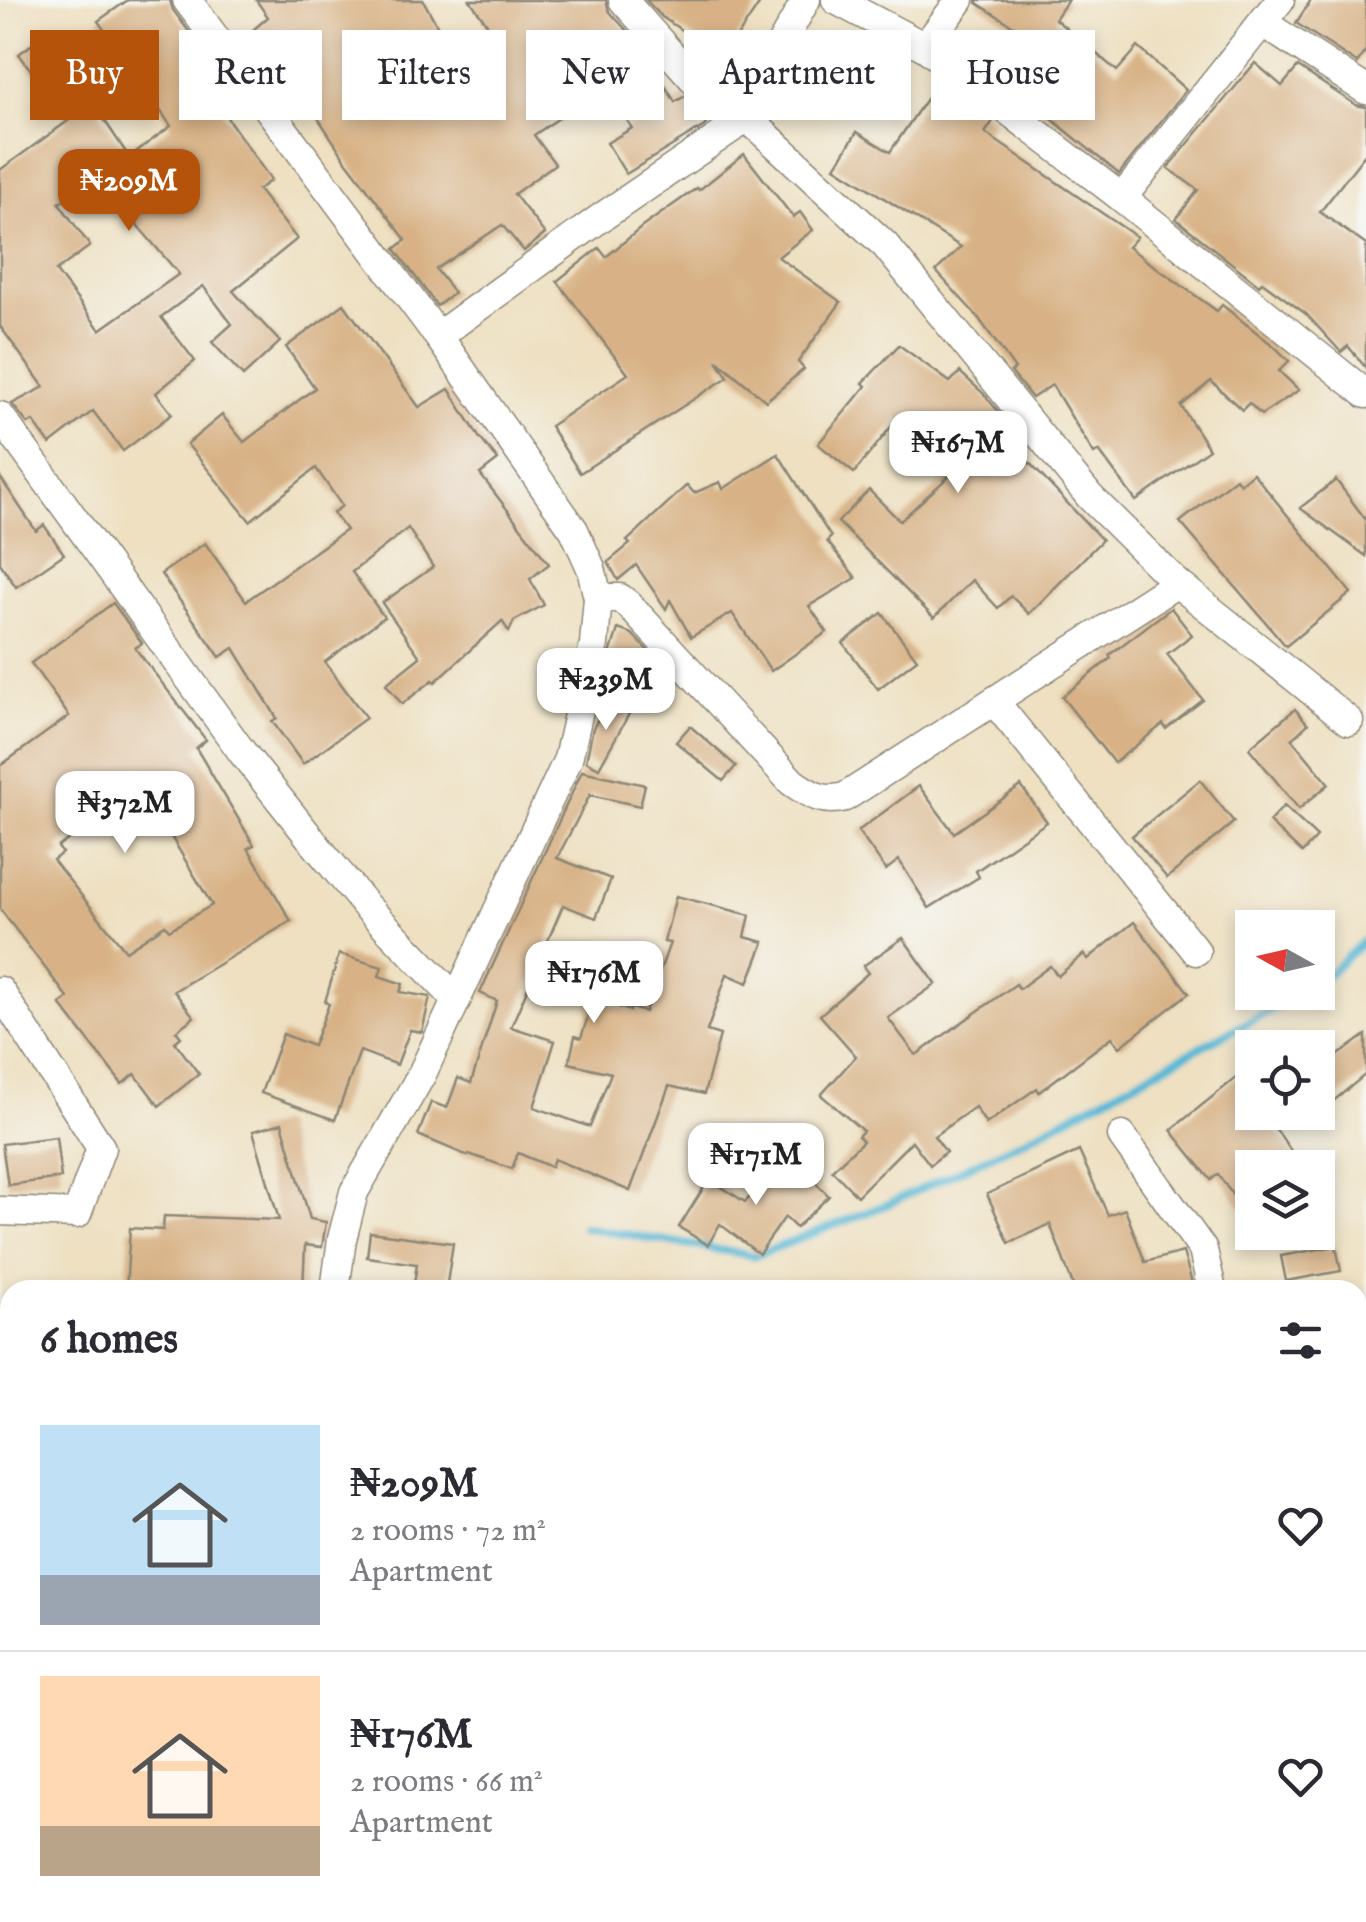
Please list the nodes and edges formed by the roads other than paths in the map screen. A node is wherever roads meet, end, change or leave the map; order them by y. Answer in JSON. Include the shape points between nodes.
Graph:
{"nodes":[{"id":1,"x":186,"y":0,"type":"edge"},
{"id":2,"x":623,"y":0,"type":"edge"},
{"id":3,"x":806,"y":0,"type":"edge"},
{"id":4,"x":836,"y":0,"type":"edge"},
{"id":5,"x":960,"y":0,"type":"edge"},
{"id":6,"x":1280,"y":0,"type":"edge"},
{"id":7,"x":1262,"y":24,"type":"junction"},
{"id":8,"x":789,"y":30,"type":"edge"},
{"id":9,"x":925,"y":47,"type":"junction"},
{"id":10,"x":684,"y":63,"type":"edge"},
{"id":11,"x":1366,"y":90,"type":"edge"},
{"id":12,"x":739,"y":120,"type":"joint"},
{"id":13,"x":1122,"y":198,"type":"junction"},
{"id":14,"x":438,"y":336,"type":"junction"},
{"id":15,"x":1366,"y":394,"type":"edge"},
{"id":16,"x":0,"y":416,"type":"edge"},
{"id":17,"x":1177,"y":584,"type":"junction"},
{"id":18,"x":598,"y":598,"type":"junction"},
{"id":19,"x":994,"y":701,"type":"junction"},
{"id":20,"x":1349,"y":722,"type":"dead end"},
{"id":21,"x":1196,"y":951,"type":"dead end"},
{"id":22,"x":0,"y":992,"type":"edge"},
{"id":23,"x":456,"y":1000,"type":"junction"},
{"id":24,"x":1122,"y":1136,"type":"dead end"},
{"id":25,"x":0,"y":1210,"type":"edge"},
{"id":26,"x":336,"y":1280,"type":"edge"},
{"id":27,"x":1210,"y":1280,"type":"edge"}],
"edges":[{"from":1,"to":14,"type":"street"},
{"from":2,"to":10,"type":"street"},
{"from":3,"to":8,"type":"street"},
{"from":4,"to":9,"type":"street"},
{"from":5,"to":9,"type":"street"},
{"from":6,"to":7,"type":"street"},
{"from":7,"to":11,"type":"street"},
{"from":7,"to":13,"type":"street"},
{"from":9,"to":13,"type":"street"},
{"from":12,"to":14,"type":"street"},
{"from":12,"to":17,"type":"street","via":[[885,245],[1090,497]]},
{"from":13,"to":15,"type":"street"},
{"from":14,"to":18,"type":"street","via":[[574,530]]},
{"from":16,"to":23,"type":"street","via":[[302,829]]},
{"from":17,"to":19,"type":"street"},
{"from":17,"to":20,"type":"street"},
{"from":18,"to":19,"type":"street","via":[[629,605],[792,782],[822,799],[846,797]]},
{"from":18,"to":23,"type":"street","via":[[568,759]]},
{"from":19,"to":21,"type":"street"},
{"from":22,"to":25,"type":"street","via":[[101,1148],[77,1214]]},
{"from":23,"to":26,"type":"street","via":[[354,1192]]},
{"from":24,"to":27,"type":"street","via":[[1203,1250]]}]}
